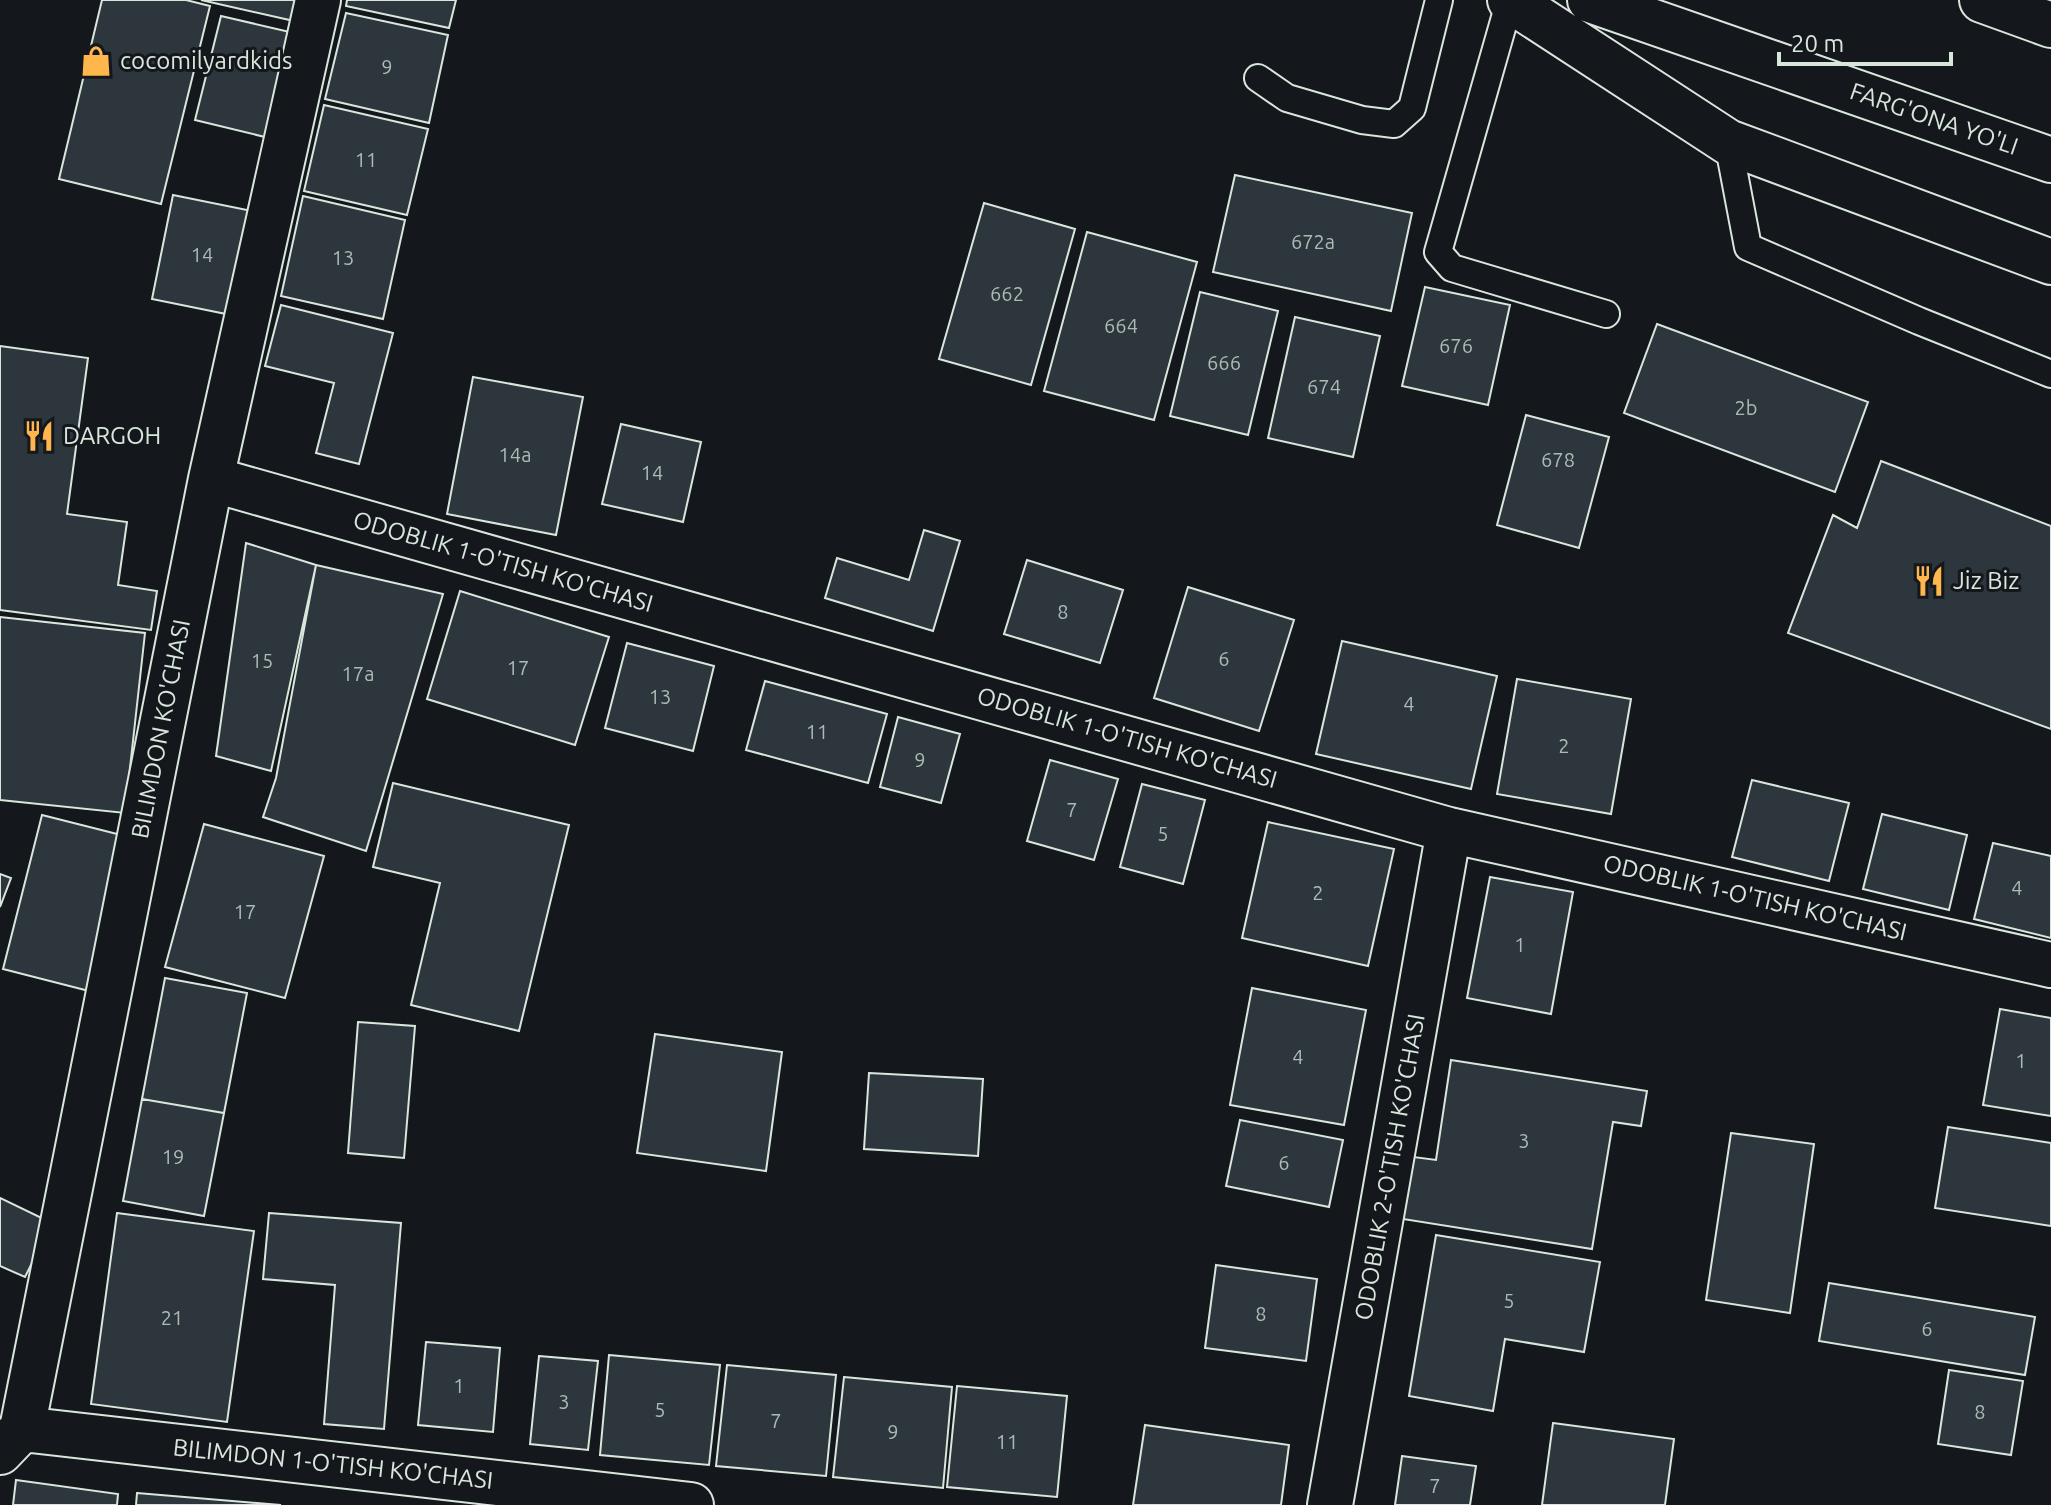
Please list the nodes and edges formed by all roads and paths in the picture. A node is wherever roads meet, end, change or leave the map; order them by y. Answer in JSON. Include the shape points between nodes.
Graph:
{"nodes":[{"id":1,"x":318,"y":0,"type":"edge"},
{"id":2,"x":1439,"y":0,"type":"edge"},
{"id":3,"x":1510,"y":0,"type":"edge"},
{"id":4,"x":1590,"y":0,"type":"edge"},
{"id":5,"x":1982,"y":0,"type":"edge"},
{"id":6,"x":2051,"y":25,"type":"edge"},
{"id":7,"x":1258,"y":78,"type":"dead end"},
{"id":8,"x":1728,"y":142,"type":"junction"},
{"id":9,"x":2051,"y":160,"type":"edge"},
{"id":10,"x":2051,"y":262,"type":"edge"},
{"id":11,"x":1606,"y":314,"type":"dead end"},
{"id":12,"x":2051,"y":374,"type":"edge"},
{"id":13,"x":211,"y":479,"type":"junction"},
{"id":14,"x":1449,"y":830,"type":"junction"},
{"id":15,"x":2051,"y":965,"type":"edge"},
{"id":16,"x":11,"y":1441,"type":"edge"},
{"id":17,"x":691,"y":1505,"type":"edge"},
{"id":18,"x":1330,"y":1505,"type":"edge"}],
"edges":[{"from":1,"to":13,"type":"street","name":"BILIMDON KO'CHASI"},
{"from":2,"to":7,"type":"lane","via":[[1412,108],[1394,124],[1287,98]]},
{"from":3,"to":8,"type":"street"},
{"from":3,"to":11,"type":"lane","via":[[1438,252],[1452,268]]},
{"from":4,"to":9,"type":"street","name":"FARG'ONA YO'LI"},
{"from":5,"to":6,"type":"street"},
{"from":8,"to":10,"type":"street"},
{"from":8,"to":12,"type":"lane","via":[[1748,247]]},
{"from":13,"to":14,"type":"street","name":"ODOBLIK 1-O'TISH KO'CHASI"},
{"from":13,"to":16,"type":"street","name":"BILIMDON KO'CHASI"},
{"from":14,"to":15,"type":"street","name":"ODOBLIK 1-O'TISH KO'CHASI"},
{"from":14,"to":18,"type":"street","name":"ODOBLIK 2-O'TISH KO'CHASI"},
{"from":16,"to":17,"type":"street","name":"BILIMDON 1-O'TISH KO'CHASI"}]}
